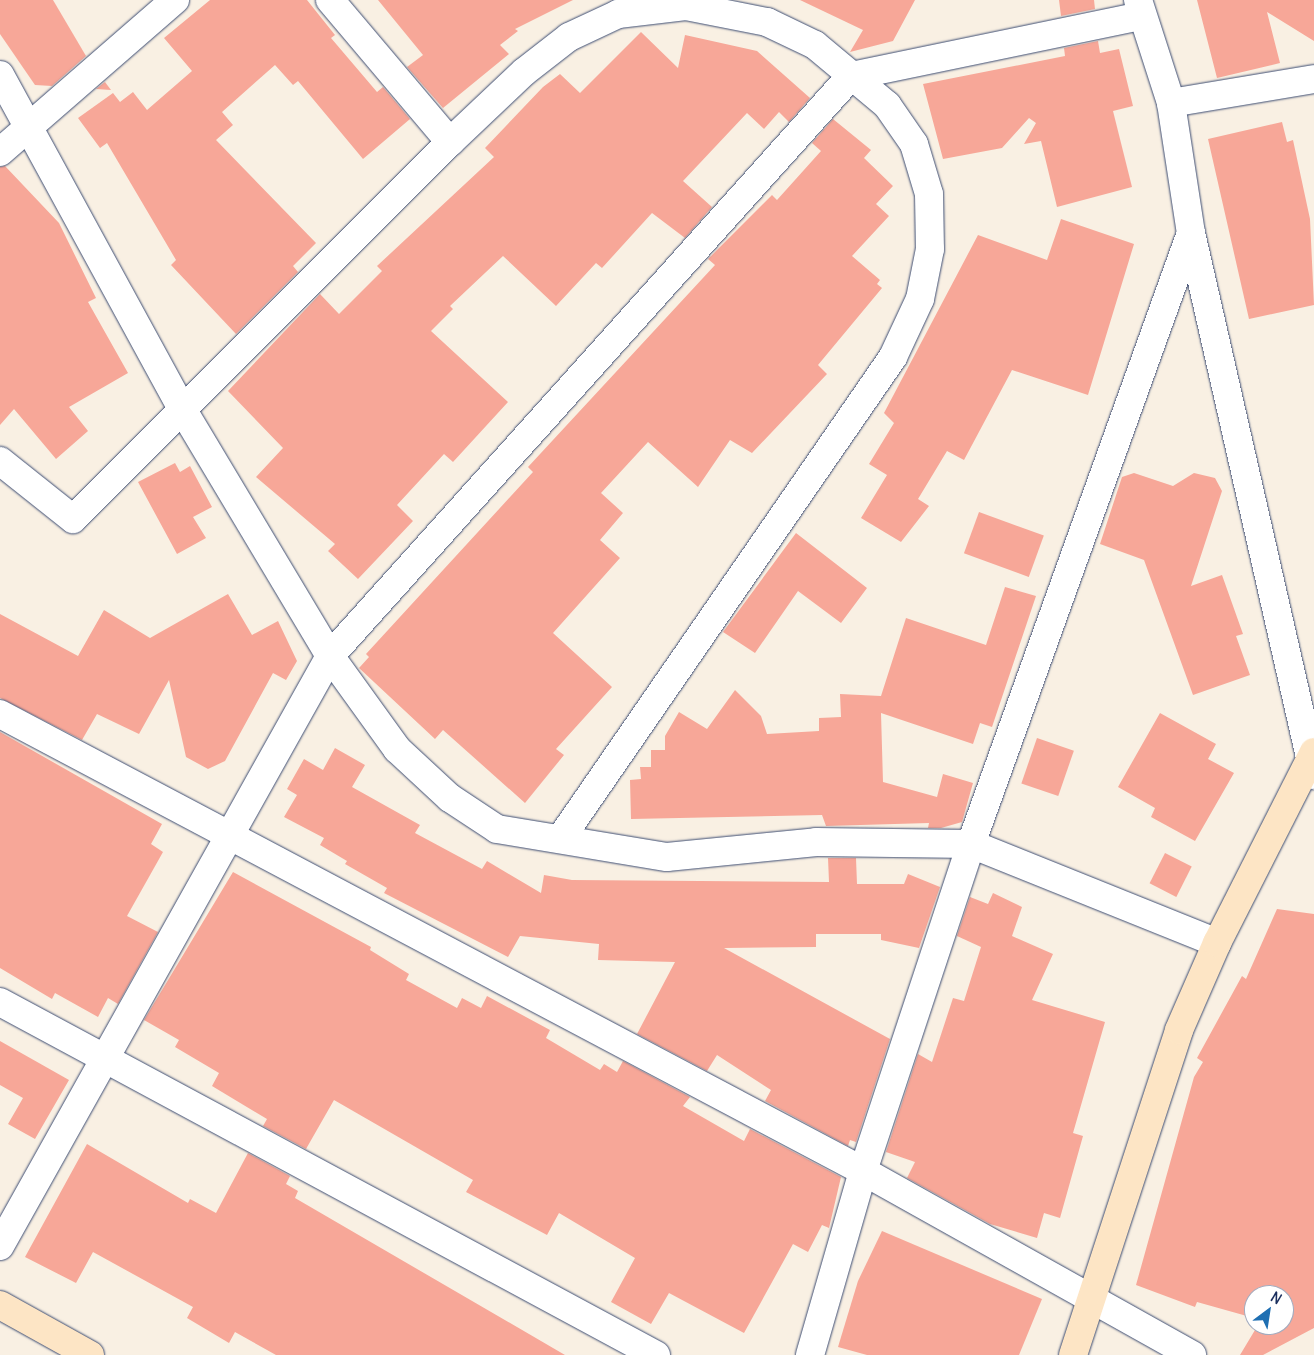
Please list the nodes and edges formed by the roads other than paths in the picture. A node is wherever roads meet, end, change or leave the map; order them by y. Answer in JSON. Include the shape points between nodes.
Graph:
{"nodes":[{"id":1,"x":174,"y":0,"type":"edge"},
{"id":2,"x":330,"y":0,"type":"edge"},
{"id":3,"x":1139,"y":8,"type":"edge"},
{"id":4,"x":0,"y":75,"type":"edge"},
{"id":5,"x":851,"y":76,"type":"junction"},
{"id":6,"x":1314,"y":79,"type":"edge"},
{"id":7,"x":1172,"y":103,"type":"junction"},
{"id":8,"x":28,"y":126,"type":"junction"},
{"id":9,"x":450,"y":142,"type":"junction"},
{"id":10,"x":0,"y":152,"type":"edge"},
{"id":11,"x":1191,"y":233,"type":"junction"},
{"id":12,"x":181,"y":407,"type":"junction"},
{"id":13,"x":0,"y":461,"type":"edge"},
{"id":14,"x":330,"y":656,"type":"junction"},
{"id":15,"x":0,"y":714,"type":"edge"},
{"id":16,"x":1313,"y":762,"type":"edge"},
{"id":17,"x":230,"y":836,"type":"junction"},
{"id":18,"x":561,"y":838,"type":"junction"},
{"id":19,"x":971,"y":844,"type":"junction"},
{"id":20,"x":1217,"y":943,"type":"junction"},
{"id":21,"x":0,"y":1002,"type":"edge"},
{"id":22,"x":105,"y":1058,"type":"junction"},
{"id":23,"x":863,"y":1171,"type":"junction"},
{"id":24,"x":0,"y":1246,"type":"edge"},
{"id":25,"x":1089,"y":1298,"type":"junction"},
{"id":26,"x":0,"y":1306,"type":"edge"},
{"id":27,"x":90,"y":1355,"type":"edge"},
{"id":28,"x":656,"y":1355,"type":"edge"},
{"id":29,"x":810,"y":1355,"type":"edge"},
{"id":30,"x":1073,"y":1355,"type":"edge"},
{"id":31,"x":1192,"y":1355,"type":"edge"}],
"edges":[{"from":1,"to":8,"type":"street"},
{"from":2,"to":9,"type":"street"},
{"from":3,"to":5,"type":"street"},
{"from":3,"to":7,"type":"street"},
{"from":4,"to":8,"type":"street"},
{"from":5,"to":9,"type":"street","via":[[815,45],[767,22],[686,6],[618,14],[569,37],[531,66]]},
{"from":5,"to":14,"type":"street"},
{"from":5,"to":18,"type":"street","via":[[887,105],[914,144],[929,194],[930,249],[920,299],[893,357]]},
{"from":6,"to":7,"type":"street"},
{"from":7,"to":11,"type":"street"},
{"from":8,"to":10,"type":"street"},
{"from":8,"to":12,"type":"street"},
{"from":9,"to":12,"type":"street"},
{"from":11,"to":16,"type":"street"},
{"from":11,"to":19,"type":"street"},
{"from":12,"to":13,"type":"street","via":[[73,519]]},
{"from":12,"to":14,"type":"street"},
{"from":14,"to":17,"type":"street"},
{"from":14,"to":18,"type":"street","via":[[397,749],[450,798],[497,829]]},
{"from":15,"to":17,"type":"street"},
{"from":16,"to":20,"type":"street"},
{"from":17,"to":22,"type":"street"},
{"from":17,"to":23,"type":"street"},
{"from":18,"to":19,"type":"street","via":[[666,857],[816,842]]},
{"from":19,"to":20,"type":"street"},
{"from":19,"to":23,"type":"street"},
{"from":20,"to":25,"type":"street","via":[[1179,1030]]},
{"from":21,"to":22,"type":"street"},
{"from":22,"to":24,"type":"street"},
{"from":22,"to":28,"type":"street"},
{"from":23,"to":25,"type":"street"},
{"from":23,"to":29,"type":"street"},
{"from":25,"to":30,"type":"street"},
{"from":25,"to":31,"type":"street"},
{"from":26,"to":27,"type":"street"}]}
